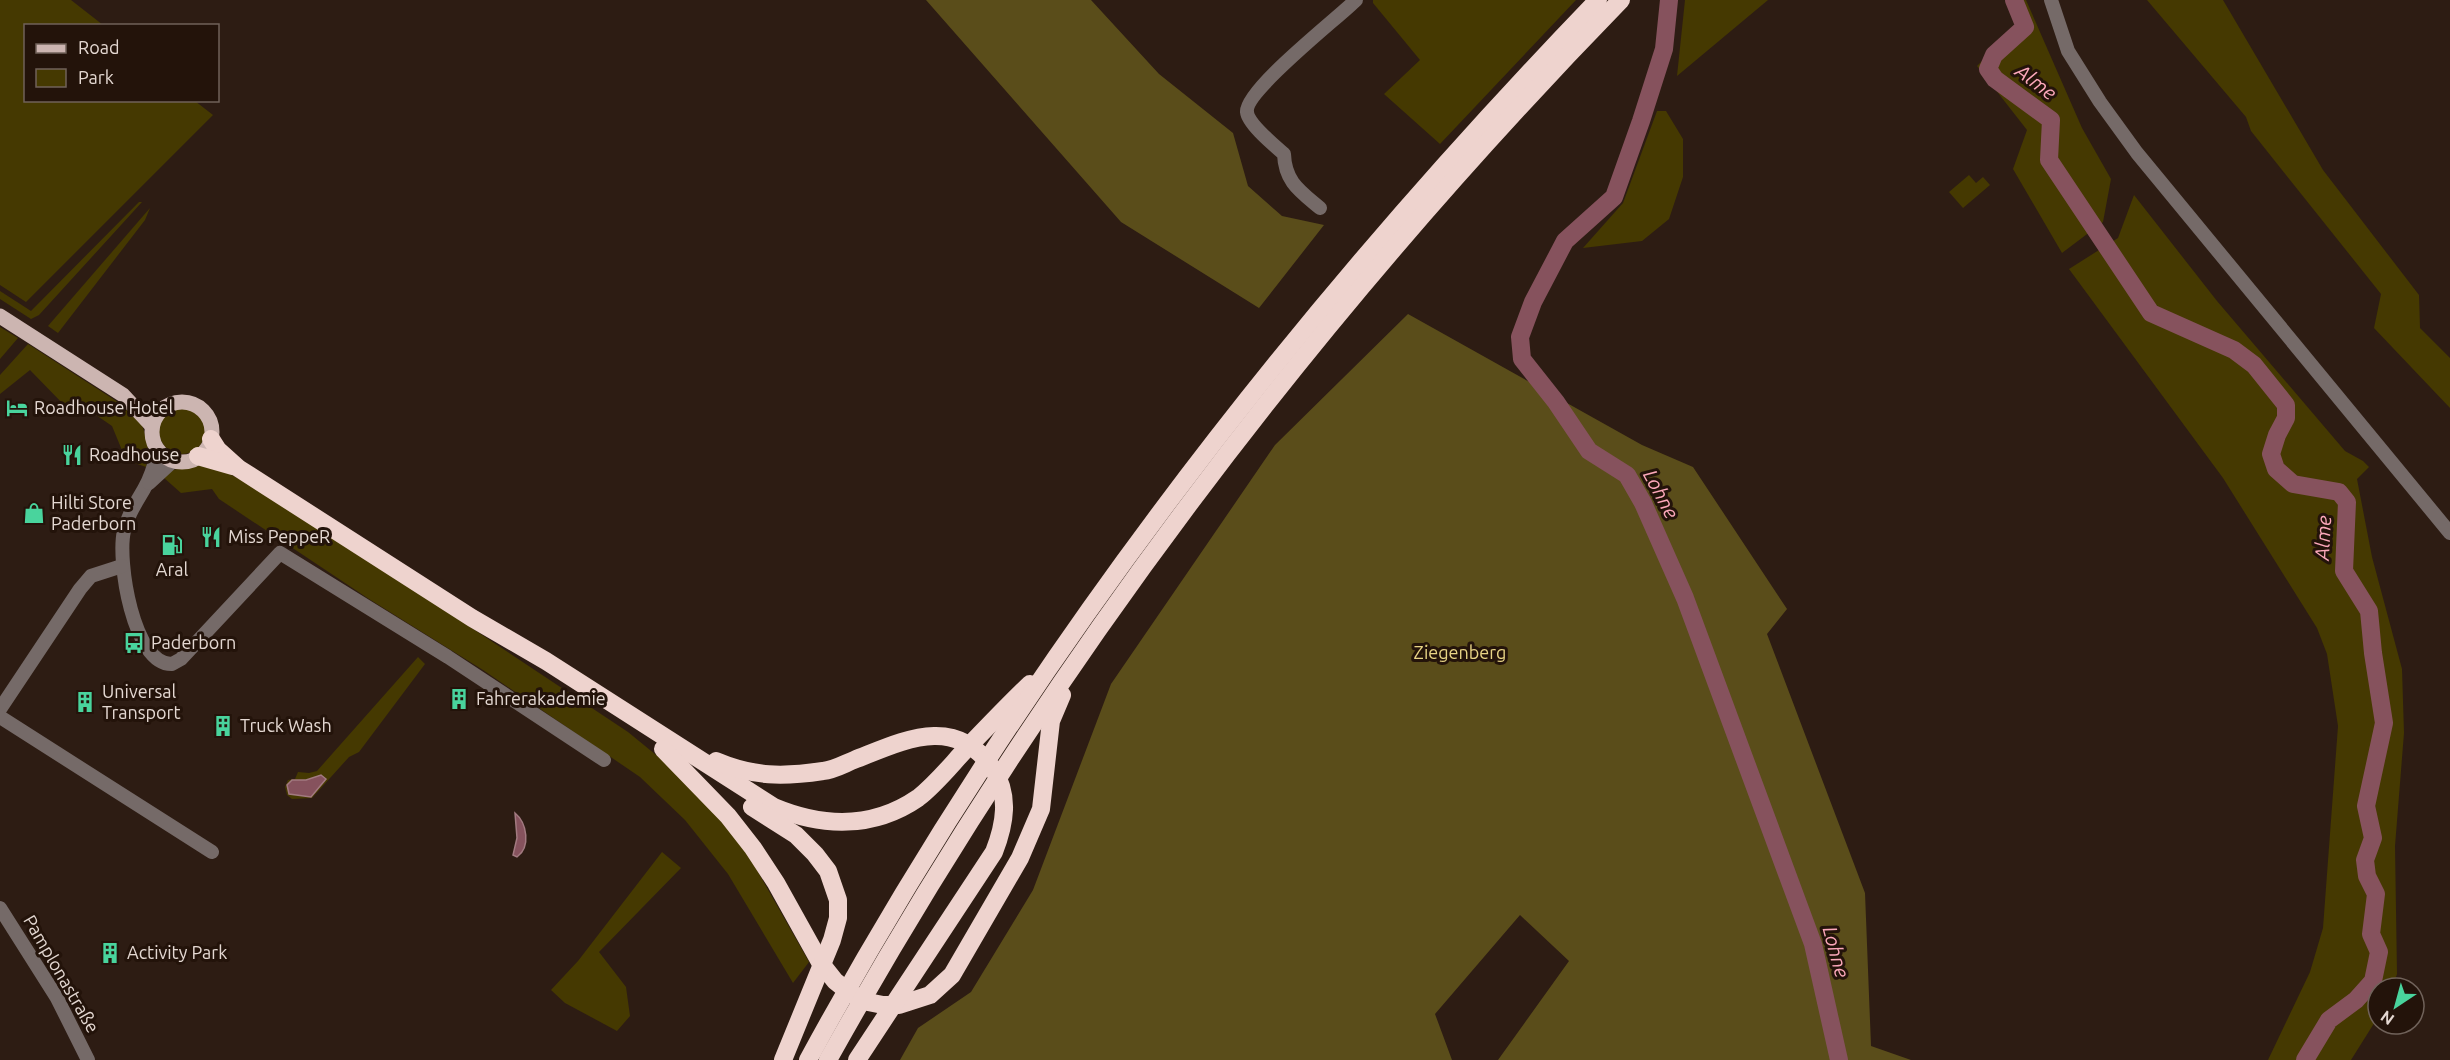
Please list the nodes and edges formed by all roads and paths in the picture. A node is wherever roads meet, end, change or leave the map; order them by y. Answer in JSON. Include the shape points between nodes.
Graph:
{"nodes":[{"id":1,"x":1356,"y":0,"type":"edge"},
{"id":2,"x":1598,"y":0,"type":"edge"},
{"id":3,"x":1621,"y":0,"type":"edge"},
{"id":4,"x":2051,"y":0,"type":"edge"},
{"id":5,"x":1320,"y":208,"type":"dead end"},
{"id":6,"x":0,"y":316,"type":"edge"},
{"id":7,"x":1287,"y":363,"type":"junction"},
{"id":8,"x":123,"y":395,"type":"junction"},
{"id":9,"x":163,"y":408,"type":"junction"},
{"id":10,"x":153,"y":426,"type":"junction"},
{"id":11,"x":210,"y":439,"type":"junction"},
{"id":12,"x":158,"y":450,"type":"junction"},
{"id":13,"x":198,"y":456,"type":"junction"},
{"id":14,"x":174,"y":460,"type":"junction"},
{"id":15,"x":237,"y":468,"type":"junction"},
{"id":16,"x":146,"y":487,"type":"junction"},
{"id":17,"x":2450,"y":533,"type":"edge"},
{"id":18,"x":122,"y":566,"type":"junction"},
{"id":19,"x":1078,"y":657,"type":"junction"},
{"id":20,"x":1058,"y":658,"type":"junction"},
{"id":21,"x":0,"y":709,"type":"edge"},
{"id":22,"x":0,"y":717,"type":"edge"},
{"id":23,"x":660,"y":740,"type":"junction"},
{"id":24,"x":604,"y":760,"type":"dead end"},
{"id":25,"x":212,"y":852,"type":"dead end"},
{"id":26,"x":0,"y":908,"type":"edge"},
{"id":27,"x":88,"y":1060,"type":"edge"},
{"id":28,"x":783,"y":1060,"type":"edge"},
{"id":29,"x":808,"y":1060,"type":"edge"},
{"id":30,"x":828,"y":1060,"type":"edge"},
{"id":31,"x":857,"y":1060,"type":"edge"}],
"edges":[{"from":1,"to":5,"type":"street","via":[[1280,68],[1248,102],[1246,113],[1284,154],[1285,170],[1293,183]]},
{"from":2,"to":7,"type":"highway","via":[[1456,151]]},
{"from":3,"to":7,"type":"highway","via":[[1534,89]]},
{"from":4,"to":17,"type":"street","via":[[2068,51],[2137,153]]},
{"from":6,"to":8,"type":"main road"},
{"from":7,"to":19,"type":"highway"},
{"from":7,"to":20,"type":"highway","via":[[1176,492]]},
{"from":8,"to":9,"type":"main road"},
{"from":8,"to":10,"type":"main road"},
{"from":9,"to":10,"type":"main road"},
{"from":9,"to":11,"type":"main road","via":[[180,402],[198,406],[210,421]]},
{"from":10,"to":12,"type":"main road"},
{"from":11,"to":13,"type":"main road"},
{"from":11,"to":15,"type":"highway"},
{"from":12,"to":14,"type":"main road"},
{"from":12,"to":16,"type":"street"},
{"from":13,"to":14,"type":"main road","via":[[187,461]]},
{"from":13,"to":15,"type":"highway"},
{"from":14,"to":16,"type":"street"},
{"from":15,"to":23,"type":"highway","via":[[472,618],[540,669]]},
{"from":16,"to":18,"type":"street","via":[[128,515]]},
{"from":18,"to":21,"type":"street","via":[[91,576]]},
{"from":18,"to":24,"type":"street","via":[[146,648],[165,664],[181,658],[280,553]]},
{"from":19,"to":23,"type":"highway","via":[[1051,721],[1041,809],[1030,837],[961,963],[941,987],[899,1005],[868,1002],[835,981],[753,848]]},
{"from":19,"to":30,"type":"highway","via":[[943,863]]},
{"from":20,"to":23,"type":"highway","via":[[919,797],[897,811],[873,818],[823,822],[799,817],[774,807]]},
{"from":20,"to":29,"type":"highway","via":[[930,852]]},
{"from":22,"to":25,"type":"street"},
{"from":23,"to":28,"type":"highway","via":[[796,835],[828,871],[834,885],[838,918],[832,940]]},
{"from":23,"to":31,"type":"highway","via":[[727,766],[778,776],[827,771],[908,739],[942,736],[958,740],[984,757],[996,774],[1003,792],[1005,819],[994,852]]},
{"from":26,"to":27,"type":"street","name":"Pamplonastraße","via":[[57,998]]}]}
